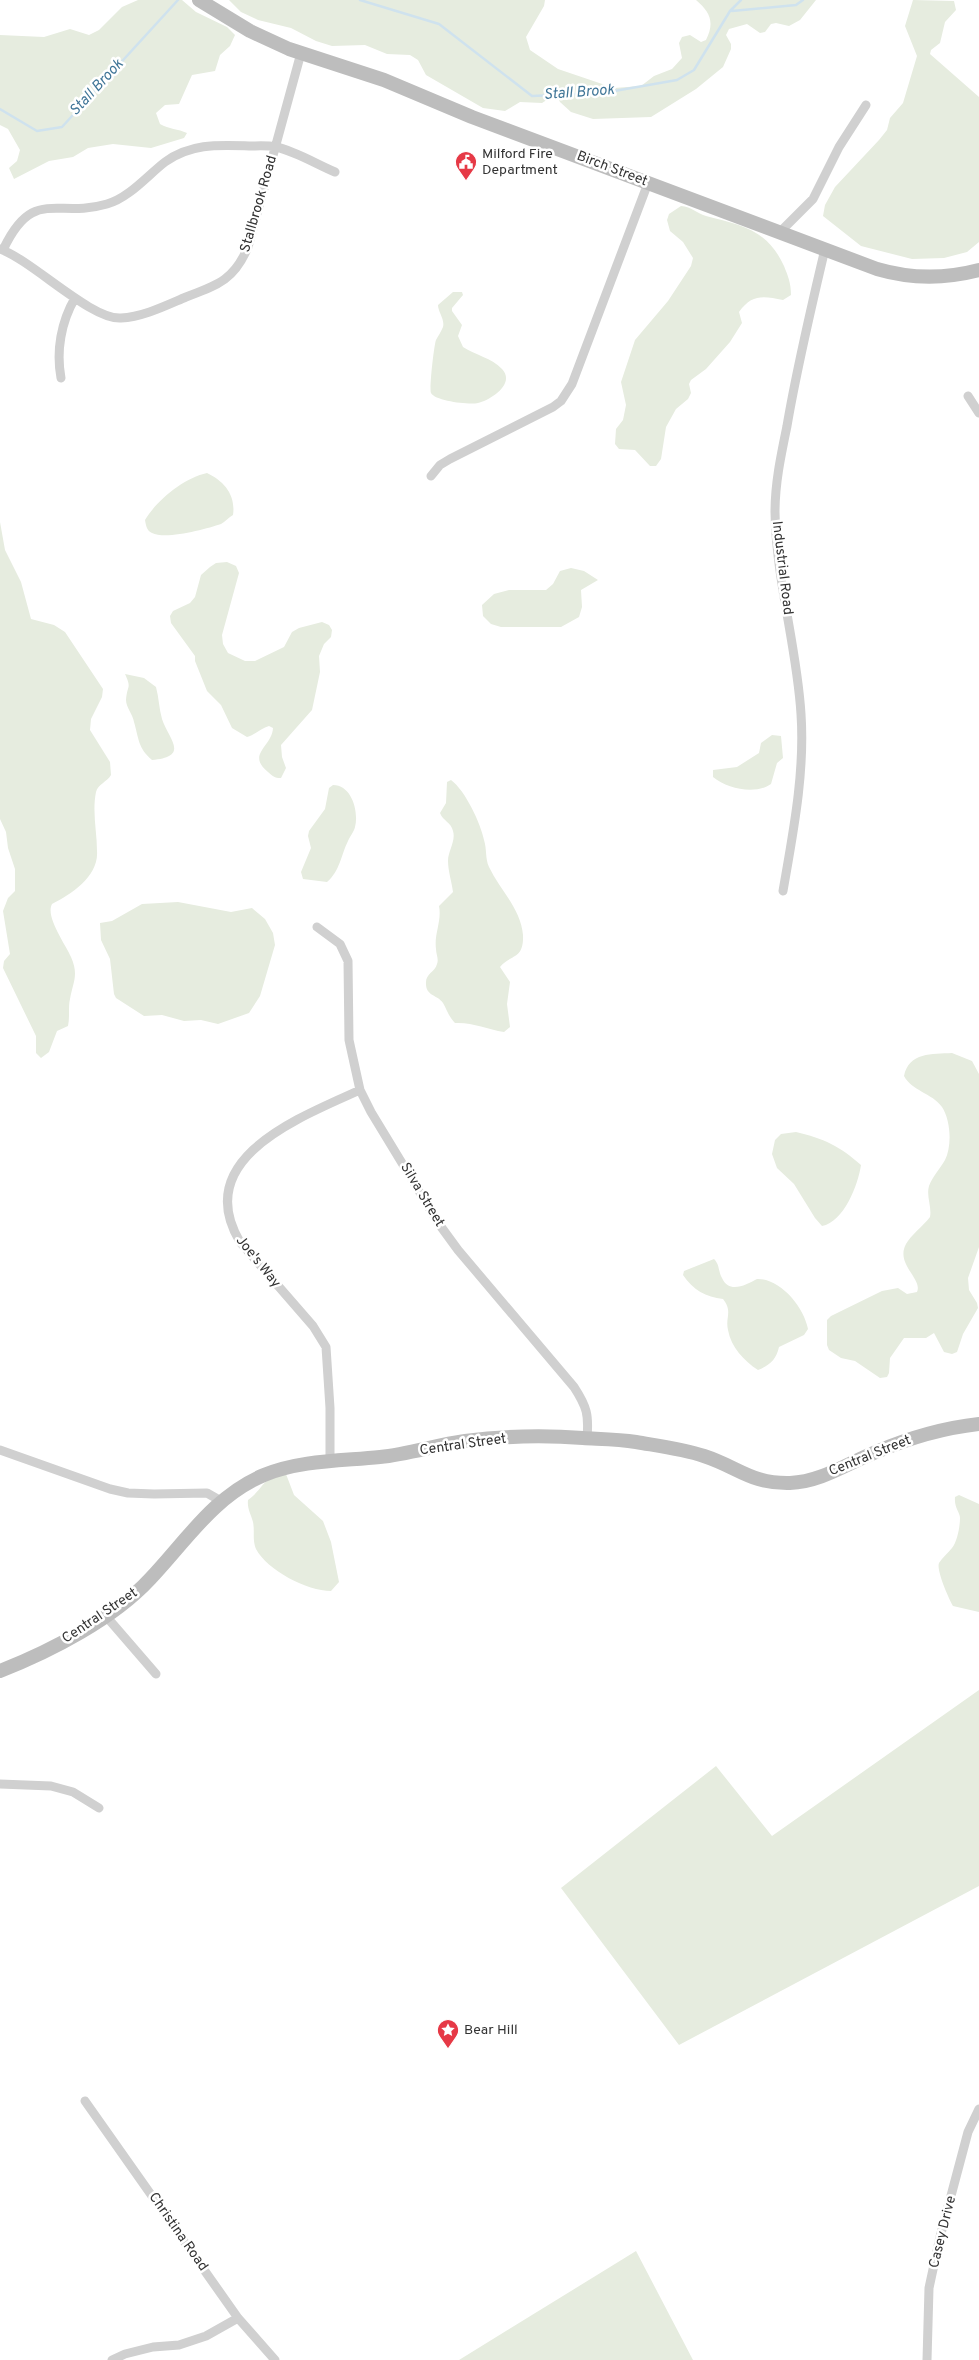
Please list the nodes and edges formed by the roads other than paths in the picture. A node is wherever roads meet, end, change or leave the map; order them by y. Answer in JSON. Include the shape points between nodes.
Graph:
{"nodes":[{"id":1,"x":199,"y":0,"type":"edge"},
{"id":2,"x":301,"y":53,"type":"junction"},
{"id":3,"x":866,"y":105,"type":"dead end"},
{"id":4,"x":276,"y":147,"type":"junction"},
{"id":5,"x":335,"y":172,"type":"dead end"},
{"id":6,"x":648,"y":183,"type":"junction"},
{"id":7,"x":780,"y":232,"type":"junction"},
{"id":8,"x":824,"y":249,"type":"junction"},
{"id":9,"x":2,"y":250,"type":"edge"},
{"id":10,"x":979,"y":270,"type":"edge"},
{"id":11,"x":75,"y":298,"type":"junction"},
{"id":12,"x":61,"y":378,"type":"dead end"},
{"id":13,"x":968,"y":396,"type":"dead end"},
{"id":14,"x":979,"y":413,"type":"edge"},
{"id":15,"x":431,"y":476,"type":"dead end"},
{"id":16,"x":783,"y":891,"type":"dead end"},
{"id":17,"x":316,"y":927,"type":"dead end"},
{"id":18,"x":360,"y":1090,"type":"junction"},
{"id":19,"x":979,"y":1424,"type":"edge"},
{"id":20,"x":587,"y":1438,"type":"junction"},
{"id":21,"x":0,"y":1450,"type":"edge"},
{"id":22,"x":330,"y":1460,"type":"junction"},
{"id":23,"x":221,"y":1501,"type":"junction"},
{"id":24,"x":105,"y":1615,"type":"junction"},
{"id":25,"x":0,"y":1671,"type":"edge"},
{"id":26,"x":156,"y":1674,"type":"dead end"},
{"id":27,"x":0,"y":1784,"type":"edge"},
{"id":28,"x":99,"y":1808,"type":"dead end"},
{"id":29,"x":85,"y":2101,"type":"dead end"},
{"id":30,"x":979,"y":2109,"type":"edge"},
{"id":31,"x":238,"y":2318,"type":"junction"},
{"id":32,"x":112,"y":2360,"type":"edge"},
{"id":33,"x":275,"y":2360,"type":"edge"},
{"id":34,"x":927,"y":2360,"type":"edge"}],
"edges":[{"from":1,"to":2,"type":"street","name":"Birch Street","via":[[250,31]]},
{"from":2,"to":4,"type":"street","name":"Stallbrook Road"},
{"from":2,"to":6,"type":"street","name":"Birch Street","via":[[384,80]]},
{"from":3,"to":7,"type":"street","via":[[839,147],[813,199]]},
{"from":4,"to":5,"type":"street"},
{"from":4,"to":9,"type":"street","via":[[216,145],[190,149],[174,156],[110,204],[92,208],[48,207],[36,210],[12,231]]},
{"from":4,"to":11,"type":"street","name":"Stallbrook Road","via":[[248,247],[227,279],[173,303],[120,318],[98,311]]},
{"from":6,"to":7,"type":"street","name":"Birch Street"},
{"from":6,"to":15,"type":"street","via":[[572,384],[561,401],[450,459]]},
{"from":7,"to":8,"type":"street","name":"Birch Street"},
{"from":8,"to":10,"type":"street","name":"Birch Street","via":[[896,274],[937,277]]},
{"from":8,"to":16,"type":"street","name":"Industrial Road","via":[[789,410],[775,494],[781,576],[799,688],[802,741],[797,805]]},
{"from":9,"to":11,"type":"street","name":"Stallbrook Road","via":[[28,264]]},
{"from":11,"to":12,"type":"street","via":[[67,311],[59,350]]},
{"from":13,"to":14,"type":"street"},
{"from":17,"to":18,"type":"street","name":"Silva Street","via":[[340,944],[348,961],[349,1040]]},
{"from":18,"to":20,"type":"street","name":"Silva Street","via":[[439,1224],[584,1402],[588,1416]]},
{"from":18,"to":22,"type":"street","name":"Joe's Way","via":[[311,1112],[251,1150],[232,1175],[228,1193],[228,1212],[240,1242],[313,1326],[326,1347]]},
{"from":19,"to":20,"type":"street","name":"Central Street","via":[[939,1430],[826,1474],[792,1483],[749,1478],[706,1456],[634,1441]]},
{"from":20,"to":22,"type":"street","name":"Central Street","via":[[554,1435],[465,1441],[382,1456]]},
{"from":21,"to":23,"type":"street","via":[[110,1490],[207,1494]]},
{"from":22,"to":23,"type":"street","name":"Central Street","via":[[287,1467],[265,1475]]},
{"from":23,"to":24,"type":"street","name":"Central Street","via":[[149,1581]]},
{"from":24,"to":25,"type":"street","name":"Central Street","via":[[52,1648]]},
{"from":24,"to":26,"type":"street"},
{"from":27,"to":28,"type":"street","via":[[51,1786],[73,1792]]},
{"from":29,"to":31,"type":"street","name":"Christina Road"},
{"from":30,"to":34,"type":"street","name":"Casey Drive","via":[[968,2132],[931,2279]]},
{"from":31,"to":32,"type":"street","via":[[206,2336],[179,2345],[153,2347]]},
{"from":31,"to":33,"type":"street","name":"Christina Road"}]}
